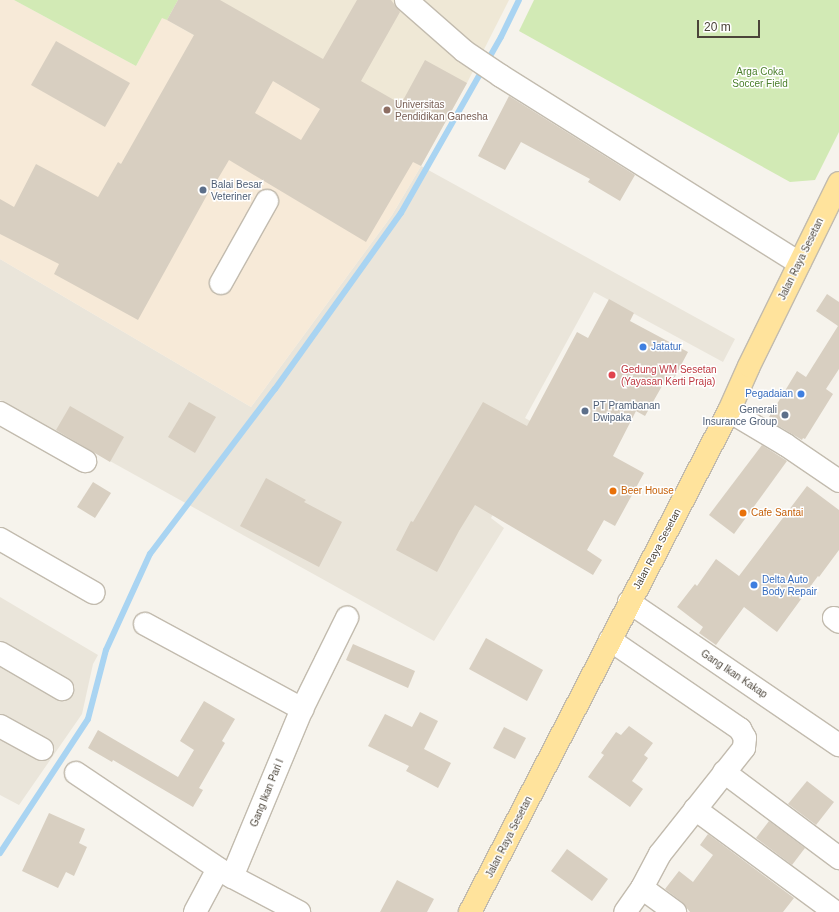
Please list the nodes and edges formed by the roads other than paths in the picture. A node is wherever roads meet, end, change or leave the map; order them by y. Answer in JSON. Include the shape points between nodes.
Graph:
{"nodes":[{"id":1,"x":406,"y":0,"type":"edge"},
{"id":2,"x":839,"y":183,"type":"edge"},
{"id":3,"x":267,"y":201,"type":"dead end"},
{"id":4,"x":799,"y":263,"type":"junction"},
{"id":5,"x":221,"y":283,"type":"dead end"},
{"id":6,"x":729,"y":410,"type":"junction"},
{"id":7,"x":0,"y":412,"type":"edge"},
{"id":8,"x":85,"y":461,"type":"dead end"},
{"id":9,"x":839,"y":481,"type":"edge"},
{"id":10,"x":0,"y":539,"type":"edge"},
{"id":11,"x":94,"y":593,"type":"dead end"},
{"id":12,"x":629,"y":602,"type":"junction"},
{"id":13,"x":347,"y":618,"type":"dead end"},
{"id":14,"x":145,"y":624,"type":"dead end"},
{"id":15,"x":610,"y":640,"type":"junction"},
{"id":16,"x":0,"y":653,"type":"edge"},
{"id":17,"x":62,"y":689,"type":"dead end"},
{"id":18,"x":302,"y":709,"type":"junction"},
{"id":19,"x":0,"y":726,"type":"edge"},
{"id":20,"x":839,"y":745,"type":"edge"},
{"id":21,"x":42,"y":749,"type":"dead end"},
{"id":22,"x":724,"y":772,"type":"junction"},
{"id":23,"x":76,"y":773,"type":"dead end"},
{"id":24,"x":695,"y":809,"type":"junction"},
{"id":25,"x":839,"y":858,"type":"edge"},
{"id":26,"x":225,"y":873,"type":"junction"},
{"id":27,"x":642,"y":888,"type":"junction"},
{"id":28,"x":195,"y":912,"type":"edge"},
{"id":29,"x":299,"y":912,"type":"edge"},
{"id":30,"x":470,"y":912,"type":"edge"},
{"id":31,"x":625,"y":912,"type":"edge"},
{"id":32,"x":675,"y":912,"type":"edge"},
{"id":33,"x":835,"y":912,"type":"edge"}],
"edges":[{"from":1,"to":4,"type":"street","via":[[464,50],[501,76]]},
{"from":2,"to":4,"type":"main road","name":"Jalan Raya Sesetan"},
{"from":3,"to":5,"type":"street"},
{"from":4,"to":6,"type":"main road","name":"Jalan Raya Sesetan"},
{"from":6,"to":9,"type":"street"},
{"from":6,"to":12,"type":"main road","name":"Jalan Raya Sesetan"},
{"from":7,"to":8,"type":"street"},
{"from":10,"to":11,"type":"street"},
{"from":12,"to":15,"type":"main road","name":"Jalan Raya Sesetan"},
{"from":12,"to":20,"type":"street","name":"Gang Ikan Kakap"},
{"from":13,"to":18,"type":"street","name":"Gang Ikan Pari I"},
{"from":14,"to":18,"type":"street"},
{"from":15,"to":22,"type":"street","via":[[740,729],[745,738],[744,748]]},
{"from":15,"to":30,"type":"main road","name":"Jalan Raya Sesetan"},
{"from":16,"to":17,"type":"street"},
{"from":18,"to":26,"type":"street","name":"Gang Ikan Pari I"},
{"from":19,"to":21,"type":"street"},
{"from":22,"to":24,"type":"street"},
{"from":22,"to":25,"type":"street"},
{"from":23,"to":26,"type":"street"},
{"from":24,"to":27,"type":"street","via":[[660,854]]},
{"from":24,"to":33,"type":"street"},
{"from":26,"to":28,"type":"street","name":"Gang Ikan Pari I"},
{"from":26,"to":29,"type":"street"},
{"from":27,"to":31,"type":"street"},
{"from":27,"to":32,"type":"street"}]}
